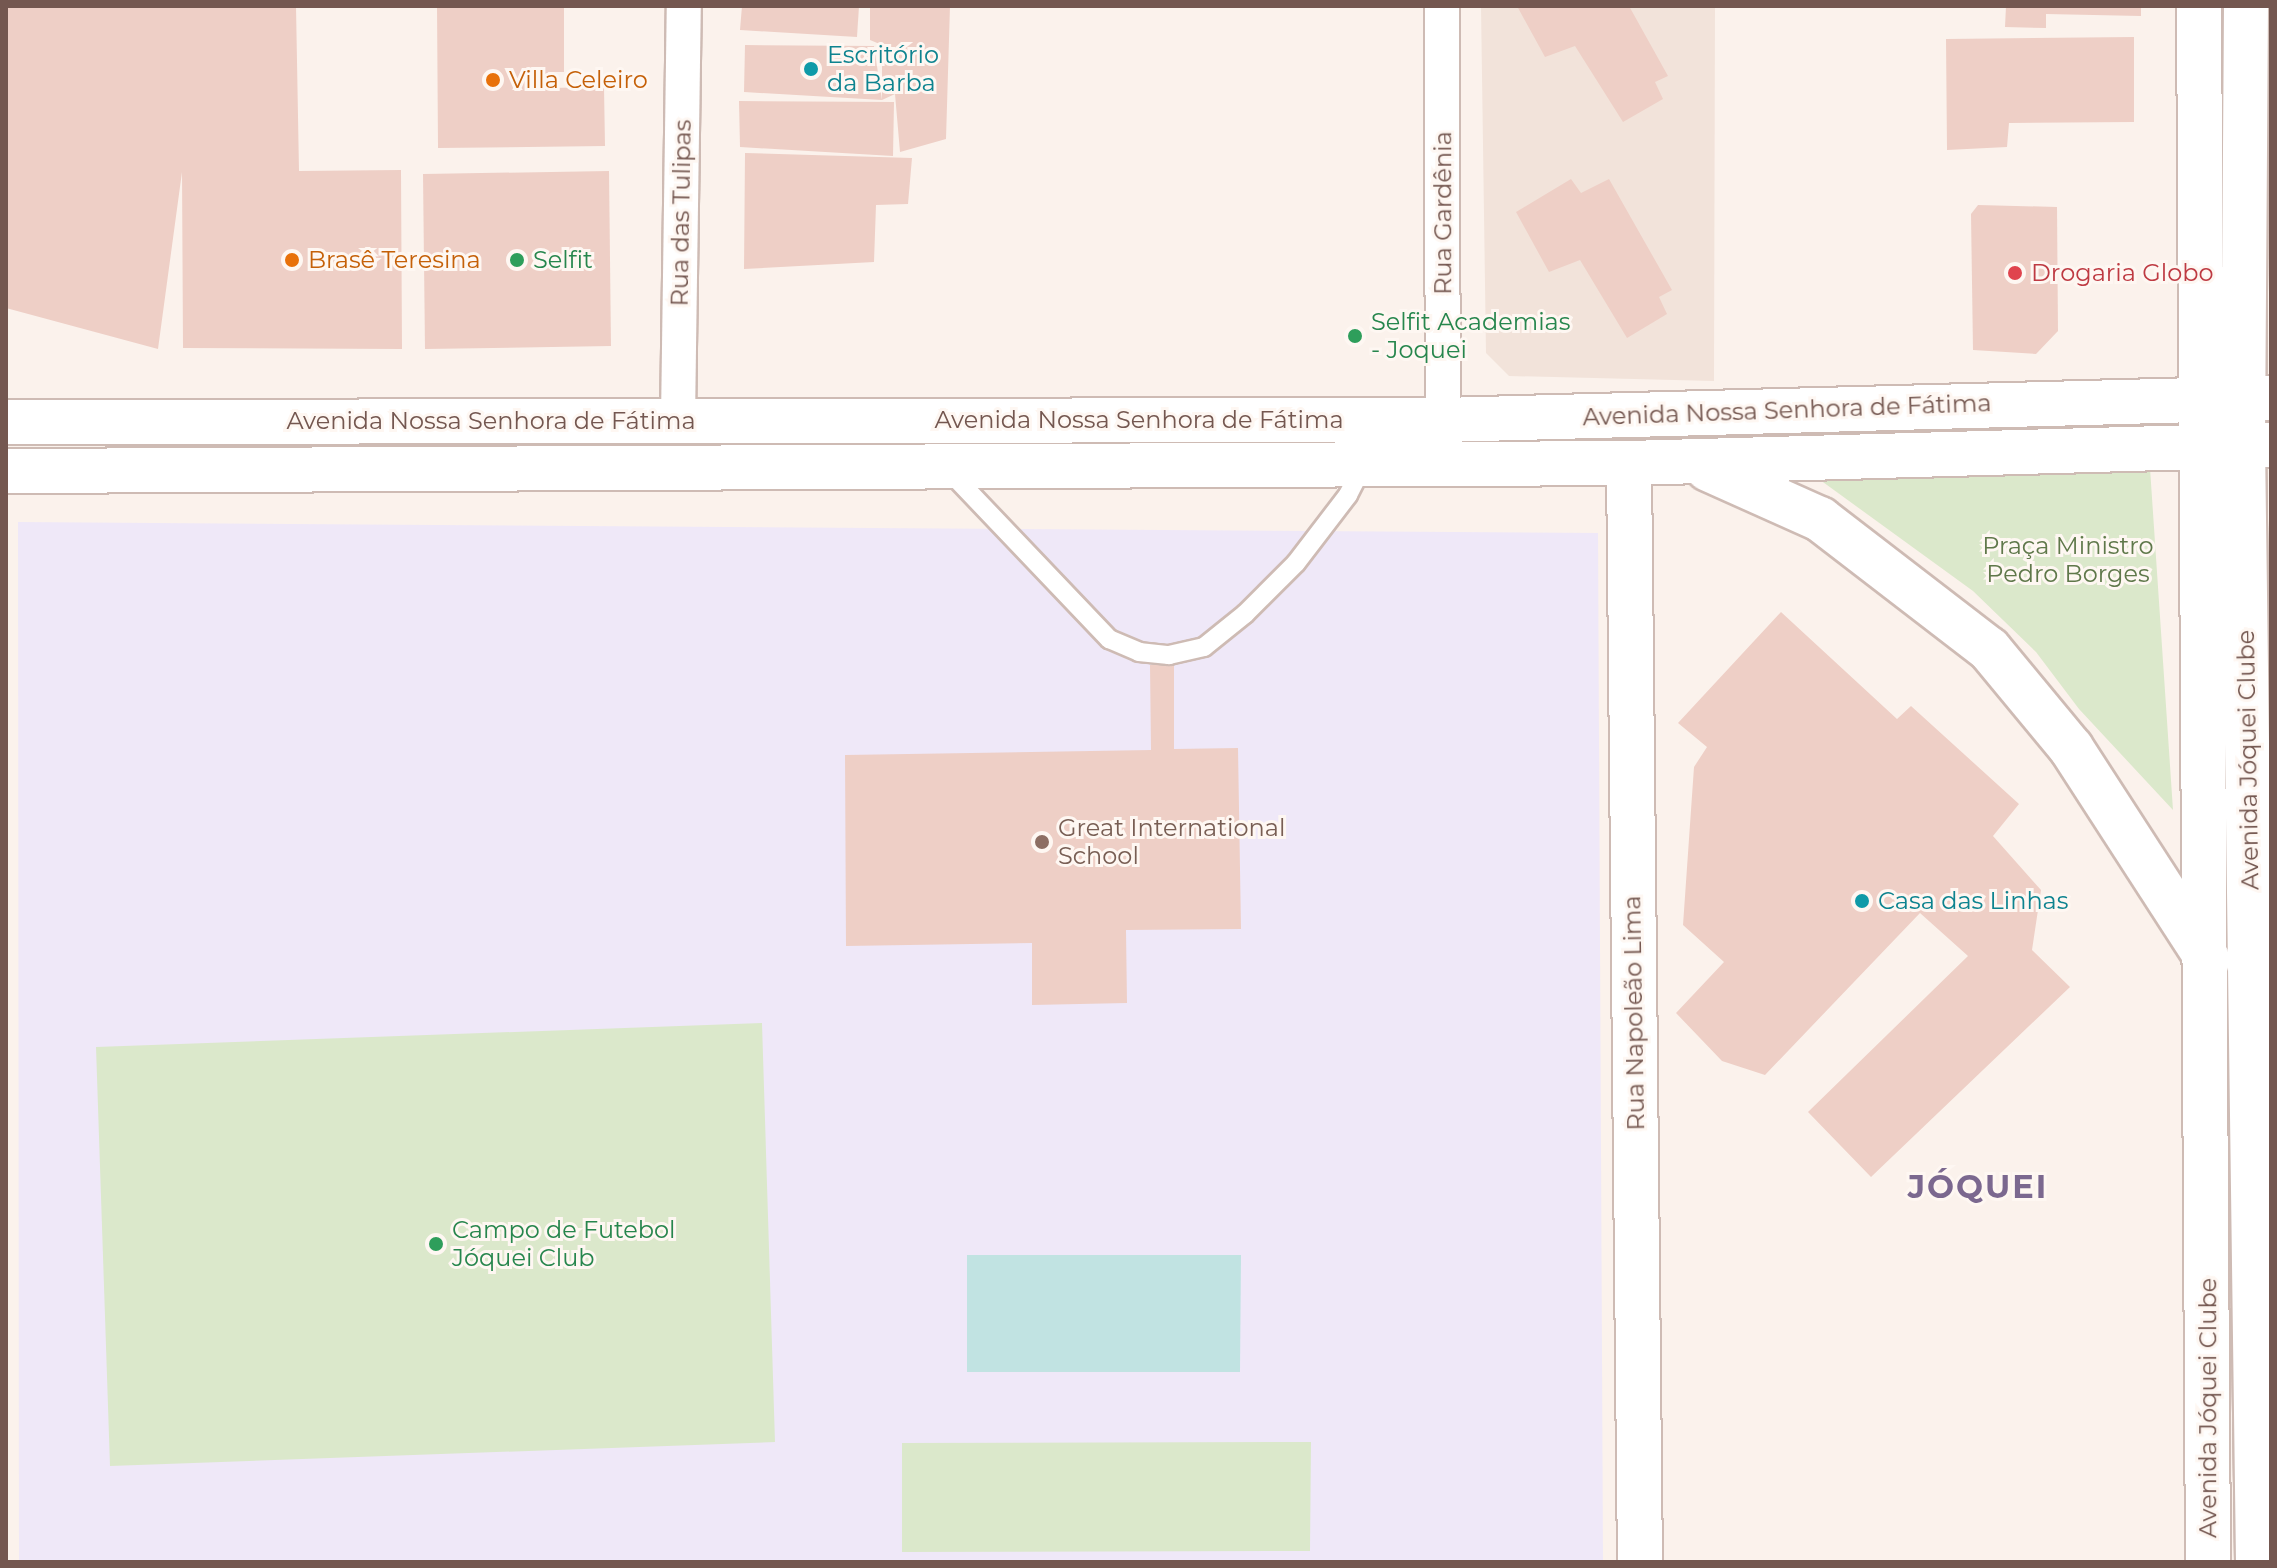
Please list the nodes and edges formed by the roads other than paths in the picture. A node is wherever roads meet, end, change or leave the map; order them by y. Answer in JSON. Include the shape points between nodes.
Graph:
{"nodes":[{"id":1,"x":684,"y":6,"type":"edge"},
{"id":2,"x":1442,"y":6,"type":"edge"},
{"id":3,"x":2199,"y":6,"type":"edge"},
{"id":4,"x":2246,"y":6,"type":"edge"},
{"id":5,"x":2200,"y":398,"type":"junction"},
{"id":6,"x":2258,"y":398,"type":"edge"},
{"id":7,"x":678,"y":420,"type":"junction"},
{"id":8,"x":1443,"y":420,"type":"junction"},
{"id":9,"x":6,"y":422,"type":"edge"},
{"id":10,"x":2239,"y":445,"type":"edge"},
{"id":11,"x":1690,"y":462,"type":"junction"},
{"id":12,"x":1629,"y":463,"type":"junction"},
{"id":13,"x":1364,"y":464,"type":"junction"},
{"id":14,"x":945,"y":467,"type":"junction"},
{"id":15,"x":6,"y":471,"type":"edge"},
{"id":16,"x":2208,"y":960,"type":"junction"},
{"id":17,"x":2261,"y":981,"type":"edge"},
{"id":18,"x":1640,"y":1562,"type":"edge"},
{"id":19,"x":2208,"y":1562,"type":"edge"},
{"id":20,"x":2258,"y":1562,"type":"edge"}],
"edges":[{"from":1,"to":7,"type":"street","name":"Rua das Tulipas"},
{"from":2,"to":8,"type":"street","name":"Rua Gardênia"},
{"from":3,"to":5,"type":"main road","name":"Avenida Jóquei Clube"},
{"from":4,"to":6,"type":"main road","name":"Avenida Jóquei Clube"},
{"from":5,"to":6,"type":"main road","name":"Avenida Nossa Senhora de Fátima"},
{"from":5,"to":8,"type":"main road","name":"Avenida Nossa Senhora de Fátima"},
{"from":5,"to":10,"type":"main road","name":"Avenida Jóquei Clube"},
{"from":6,"to":10,"type":"main road","name":"Avenida Jóquei Clube"},
{"from":7,"to":8,"type":"main road","name":"Avenida Nossa Senhora de Fátima"},
{"from":7,"to":9,"type":"main road","name":"Avenida Nossa Senhora de Fátima"},
{"from":10,"to":11,"type":"main road","name":"Avenida Nossa Senhora de Fátima"},
{"from":10,"to":16,"type":"main road","name":"Avenida Jóquei Clube"},
{"from":10,"to":17,"type":"main road","name":"Avenida Jóquei Clube"},
{"from":11,"to":12,"type":"main road","name":"Avenida Nossa Senhora de Fátima"},
{"from":11,"to":16,"type":"main road","via":[[1820,519],[1989,649],[2071,748]]},
{"from":12,"to":13,"type":"main road","name":"Avenida Nossa Senhora de Fátima"},
{"from":12,"to":18,"type":"main road","name":"Rua Napoleão Lima"},
{"from":13,"to":14,"type":"main road","name":"Avenida Nossa Senhora de Fátima"},
{"from":13,"to":14,"type":"lane","via":[[1348,495],[1296,563],[1245,614],[1204,647],[1169,655],[1139,652],[1109,639]]},
{"from":14,"to":15,"type":"main road","name":"Avenida Nossa Senhora de Fátima"},
{"from":16,"to":19,"type":"main road","name":"Avenida Jóquei Clube"},
{"from":17,"to":20,"type":"main road","name":"Avenida Jóquei Clube"}]}
